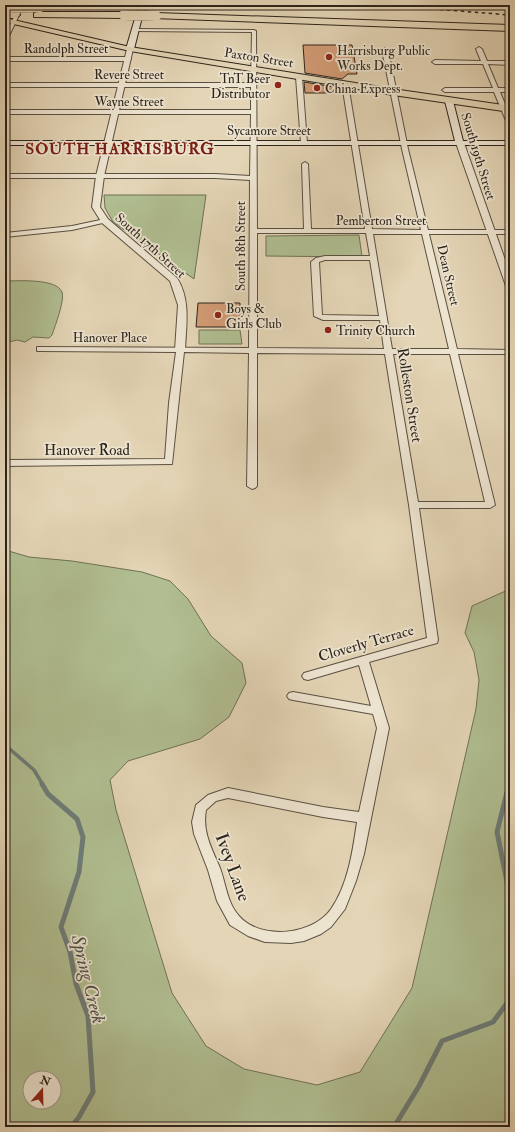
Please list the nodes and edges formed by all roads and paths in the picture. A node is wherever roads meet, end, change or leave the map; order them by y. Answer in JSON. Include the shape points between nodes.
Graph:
{"nodes":[{"id":1,"x":22,"y":5,"type":"edge"},
{"id":2,"x":142,"y":5,"type":"edge"},
{"id":3,"x":5,"y":10,"type":"edge"},
{"id":4,"x":41,"y":10,"type":"edge"},
{"id":5,"x":292,"y":12,"type":"dead end"},
{"id":6,"x":156,"y":14,"type":"junction"},
{"id":7,"x":5,"y":15,"type":"edge"},
{"id":8,"x":15,"y":18,"type":"junction"},
{"id":9,"x":5,"y":20,"type":"edge"},
{"id":10,"x":398,"y":20,"type":"junction"},
{"id":11,"x":510,"y":25,"type":"edge"},
{"id":12,"x":510,"y":28,"type":"edge"},
{"id":13,"x":136,"y":30,"type":"junction"},
{"id":14,"x":5,"y":40,"type":"edge"},
{"id":15,"x":130,"y":49,"type":"junction"},
{"id":16,"x":385,"y":50,"type":"dead end"},
{"id":17,"x":479,"y":50,"type":"dead end"},
{"id":18,"x":5,"y":59,"type":"edge"},
{"id":19,"x":128,"y":59,"type":"junction"},
{"id":20,"x":435,"y":62,"type":"dead end"},
{"id":21,"x":484,"y":63,"type":"junction"},
{"id":22,"x":510,"y":63,"type":"edge"},
{"id":23,"x":254,"y":69,"type":"junction"},
{"id":24,"x":299,"y":77,"type":"junction"},
{"id":25,"x":345,"y":84,"type":"junction"},
{"id":26,"x":5,"y":85,"type":"edge"},
{"id":27,"x":122,"y":85,"type":"junction"},
{"id":28,"x":254,"y":85,"type":"junction"},
{"id":29,"x":445,"y":90,"type":"dead end"},
{"id":30,"x":496,"y":90,"type":"junction"},
{"id":31,"x":510,"y":90,"type":"edge"},
{"id":32,"x":393,"y":92,"type":"junction"},
{"id":33,"x":449,"y":101,"type":"junction"},
{"id":34,"x":507,"y":109,"type":"edge"},
{"id":35,"x":5,"y":112,"type":"edge"},
{"id":36,"x":116,"y":112,"type":"junction"},
{"id":37,"x":253,"y":112,"type":"junction"},
{"id":38,"x":510,"y":123,"type":"edge"},
{"id":39,"x":5,"y":143,"type":"edge"},
{"id":40,"x":108,"y":143,"type":"junction"},
{"id":41,"x":253,"y":143,"type":"junction"},
{"id":42,"x":304,"y":143,"type":"junction"},
{"id":43,"x":354,"y":143,"type":"junction"},
{"id":44,"x":404,"y":143,"type":"junction"},
{"id":45,"x":460,"y":143,"type":"junction"},
{"id":46,"x":510,"y":143,"type":"edge"},
{"id":47,"x":305,"y":164,"type":"dead end"},
{"id":48,"x":5,"y":176,"type":"edge"},
{"id":49,"x":100,"y":176,"type":"junction"},
{"id":50,"x":253,"y":178,"type":"junction"},
{"id":51,"x":105,"y":221,"type":"junction"},
{"id":52,"x":252,"y":232,"type":"junction"},
{"id":53,"x":308,"y":232,"type":"junction"},
{"id":54,"x":369,"y":232,"type":"junction"},
{"id":55,"x":426,"y":232,"type":"junction"},
{"id":56,"x":491,"y":232,"type":"junction"},
{"id":57,"x":510,"y":232,"type":"edge"},
{"id":58,"x":5,"y":235,"type":"edge"},
{"id":59,"x":372,"y":258,"type":"junction"},
{"id":60,"x":510,"y":286,"type":"edge"},
{"id":61,"x":383,"y":318,"type":"junction"},
{"id":62,"x":40,"y":349,"type":"dead end"},
{"id":63,"x":180,"y":350,"type":"junction"},
{"id":64,"x":251,"y":350,"type":"junction"},
{"id":65,"x":388,"y":351,"type":"junction"},
{"id":66,"x":455,"y":351,"type":"junction"},
{"id":67,"x":510,"y":352,"type":"edge"},
{"id":68,"x":169,"y":462,"type":"joint"},
{"id":69,"x":5,"y":463,"type":"edge"},
{"id":70,"x":252,"y":486,"type":"dead end"},
{"id":71,"x":414,"y":505,"type":"junction"},
{"id":72,"x":433,"y":640,"type":"joint"},
{"id":73,"x":363,"y":660,"type":"junction"},
{"id":74,"x":308,"y":676,"type":"dead end"},
{"id":75,"x":293,"y":696,"type":"dead end"},
{"id":76,"x":378,"y":711,"type":"junction"},
{"id":77,"x":364,"y":818,"type":"junction"}],
"edges":[{"from":1,"to":8,"type":"street"},
{"from":2,"to":13,"type":"main road","name":"South 17th Street"},
{"from":3,"to":4,"type":"highway"},
{"from":4,"to":6,"type":"highway","bridge":true},
{"from":4,"to":8,"type":"highway"},
{"from":5,"to":10,"type":"highway"},
{"from":6,"to":10,"type":"highway"},
{"from":6,"to":12,"type":"highway"},
{"from":7,"to":8,"type":"highway"},
{"from":8,"to":9,"type":"main road","name":"Paxton Street"},
{"from":8,"to":14,"type":"street"},
{"from":8,"to":15,"type":"main road","name":"Paxton Street"},
{"from":10,"to":11,"type":"highway"},
{"from":13,"to":15,"type":"main road","name":"South 17th Street"},
{"from":13,"to":23,"type":"street","name":"South 18th Street","via":[[254,31]]},
{"from":15,"to":19,"type":"street","name":"South 17th Street"},
{"from":15,"to":23,"type":"main road","name":"Paxton Street"},
{"from":16,"to":32,"type":"street","name":"Dean Street","via":[[393,78]]},
{"from":17,"to":21,"type":"street"},
{"from":18,"to":19,"type":"street","name":"Randolph Street"},
{"from":19,"to":27,"type":"street","name":"South 17th Street"},
{"from":20,"to":21,"type":"street"},
{"from":21,"to":22,"type":"street"},
{"from":21,"to":30,"type":"street"},
{"from":23,"to":24,"type":"main road","name":"Paxton Street"},
{"from":23,"to":28,"type":"street","name":"South 18th Street"},
{"from":24,"to":25,"type":"main road","name":"Paxton Street"},
{"from":24,"to":42,"type":"street"},
{"from":25,"to":32,"type":"main road","name":"Paxton Street"},
{"from":25,"to":43,"type":"street","name":"Rolleston Street"},
{"from":26,"to":27,"type":"street","name":"Revere Street"},
{"from":27,"to":28,"type":"street","name":"Revere Street"},
{"from":27,"to":36,"type":"street","name":"South 17th Street"},
{"from":28,"to":37,"type":"street","name":"South 18th Street"},
{"from":29,"to":30,"type":"street"},
{"from":30,"to":31,"type":"street"},
{"from":30,"to":34,"type":"street"},
{"from":32,"to":33,"type":"main road","name":"Paxton Street"},
{"from":32,"to":44,"type":"street","name":"Dean Street"},
{"from":33,"to":34,"type":"main road","name":"Paxton Street"},
{"from":33,"to":45,"type":"main road","name":"South 19th Street"},
{"from":34,"to":38,"type":"street"},
{"from":35,"to":36,"type":"street","name":"Wayne Street"},
{"from":36,"to":37,"type":"street","name":"Wayne Street"},
{"from":36,"to":40,"type":"street","name":"South 17th Street"},
{"from":37,"to":41,"type":"street","name":"South 18th Street"},
{"from":39,"to":40,"type":"main road","name":"Sycamore Street"},
{"from":40,"to":41,"type":"main road","name":"Sycamore Street"},
{"from":40,"to":49,"type":"street","name":"South 17th Street"},
{"from":41,"to":42,"type":"main road","name":"Sycamore Street"},
{"from":41,"to":50,"type":"street","name":"South 18th Street"},
{"from":42,"to":43,"type":"main road","name":"Sycamore Street"},
{"from":43,"to":44,"type":"main road","name":"Sycamore Street"},
{"from":43,"to":54,"type":"street","name":"Rolleston Street"},
{"from":44,"to":45,"type":"main road","name":"Sycamore Street"},
{"from":44,"to":55,"type":"street","name":"Dean Street"},
{"from":45,"to":46,"type":"main road","name":"Sycamore Street"},
{"from":45,"to":56,"type":"street","name":"South 19th Street"},
{"from":47,"to":53,"type":"street"},
{"from":48,"to":49,"type":"street"},
{"from":49,"to":50,"type":"street"},
{"from":49,"to":51,"type":"street","name":"South 17th Street","via":[[96,207]]},
{"from":50,"to":52,"type":"street","name":"South 18th Street"},
{"from":51,"to":58,"type":"street","via":[[72,228]]},
{"from":51,"to":63,"type":"street","name":"South 17th Street","via":[[179,287],[183,300]]},
{"from":52,"to":53,"type":"street","name":"Pemberton Street"},
{"from":52,"to":64,"type":"street","name":"South 18th Street"},
{"from":53,"to":54,"type":"street","name":"Pemberton Street"},
{"from":54,"to":55,"type":"street","name":"Pemberton Street"},
{"from":54,"to":59,"type":"street","name":"Rolleston Street"},
{"from":55,"to":56,"type":"street","name":"Pemberton Street"},
{"from":55,"to":66,"type":"street","name":"Dean Street"},
{"from":56,"to":57,"type":"street","name":"Pemberton Street"},
{"from":56,"to":60,"type":"street","name":"South 19th Street"},
{"from":59,"to":61,"type":"street","name":"Rolleston Street"},
{"from":59,"to":61,"type":"street","via":[[325,258],[315,262],[318,316]]},
{"from":61,"to":65,"type":"street","name":"Rolleston Street"},
{"from":62,"to":63,"type":"street","name":"Hanover Place"},
{"from":63,"to":64,"type":"street","name":"Hanover Place"},
{"from":63,"to":68,"type":"street","name":"South 17th Street"},
{"from":64,"to":65,"type":"street","name":"Hanover Place"},
{"from":64,"to":70,"type":"street","name":"South 18th Street"},
{"from":65,"to":66,"type":"street","name":"Hanover Place"},
{"from":65,"to":71,"type":"street","name":"Rolleston Street"},
{"from":66,"to":67,"type":"street","name":"Hanover Place"},
{"from":66,"to":71,"type":"street","name":"Dean Street","via":[[490,505]]},
{"from":68,"to":69,"type":"street","name":"Hanover Road"},
{"from":71,"to":72,"type":"street","name":"Rolleston Street"},
{"from":72,"to":73,"type":"street","name":"Cloverly Terrace"},
{"from":73,"to":74,"type":"street","name":"Cloverly Terrace"},
{"from":73,"to":76,"type":"street","name":"Ivey Lane"},
{"from":75,"to":76,"type":"street"},
{"from":76,"to":77,"type":"street","name":"Ivey Lane","via":[[383,728]]},
{"from":77,"to":77,"type":"street","name":"Ivey Lane","via":[[361,844],[343,899],[335,914],[321,928],[298,937],[266,936],[241,926],[228,911],[198,825],[200,808],[212,798],[228,793]]}]}
